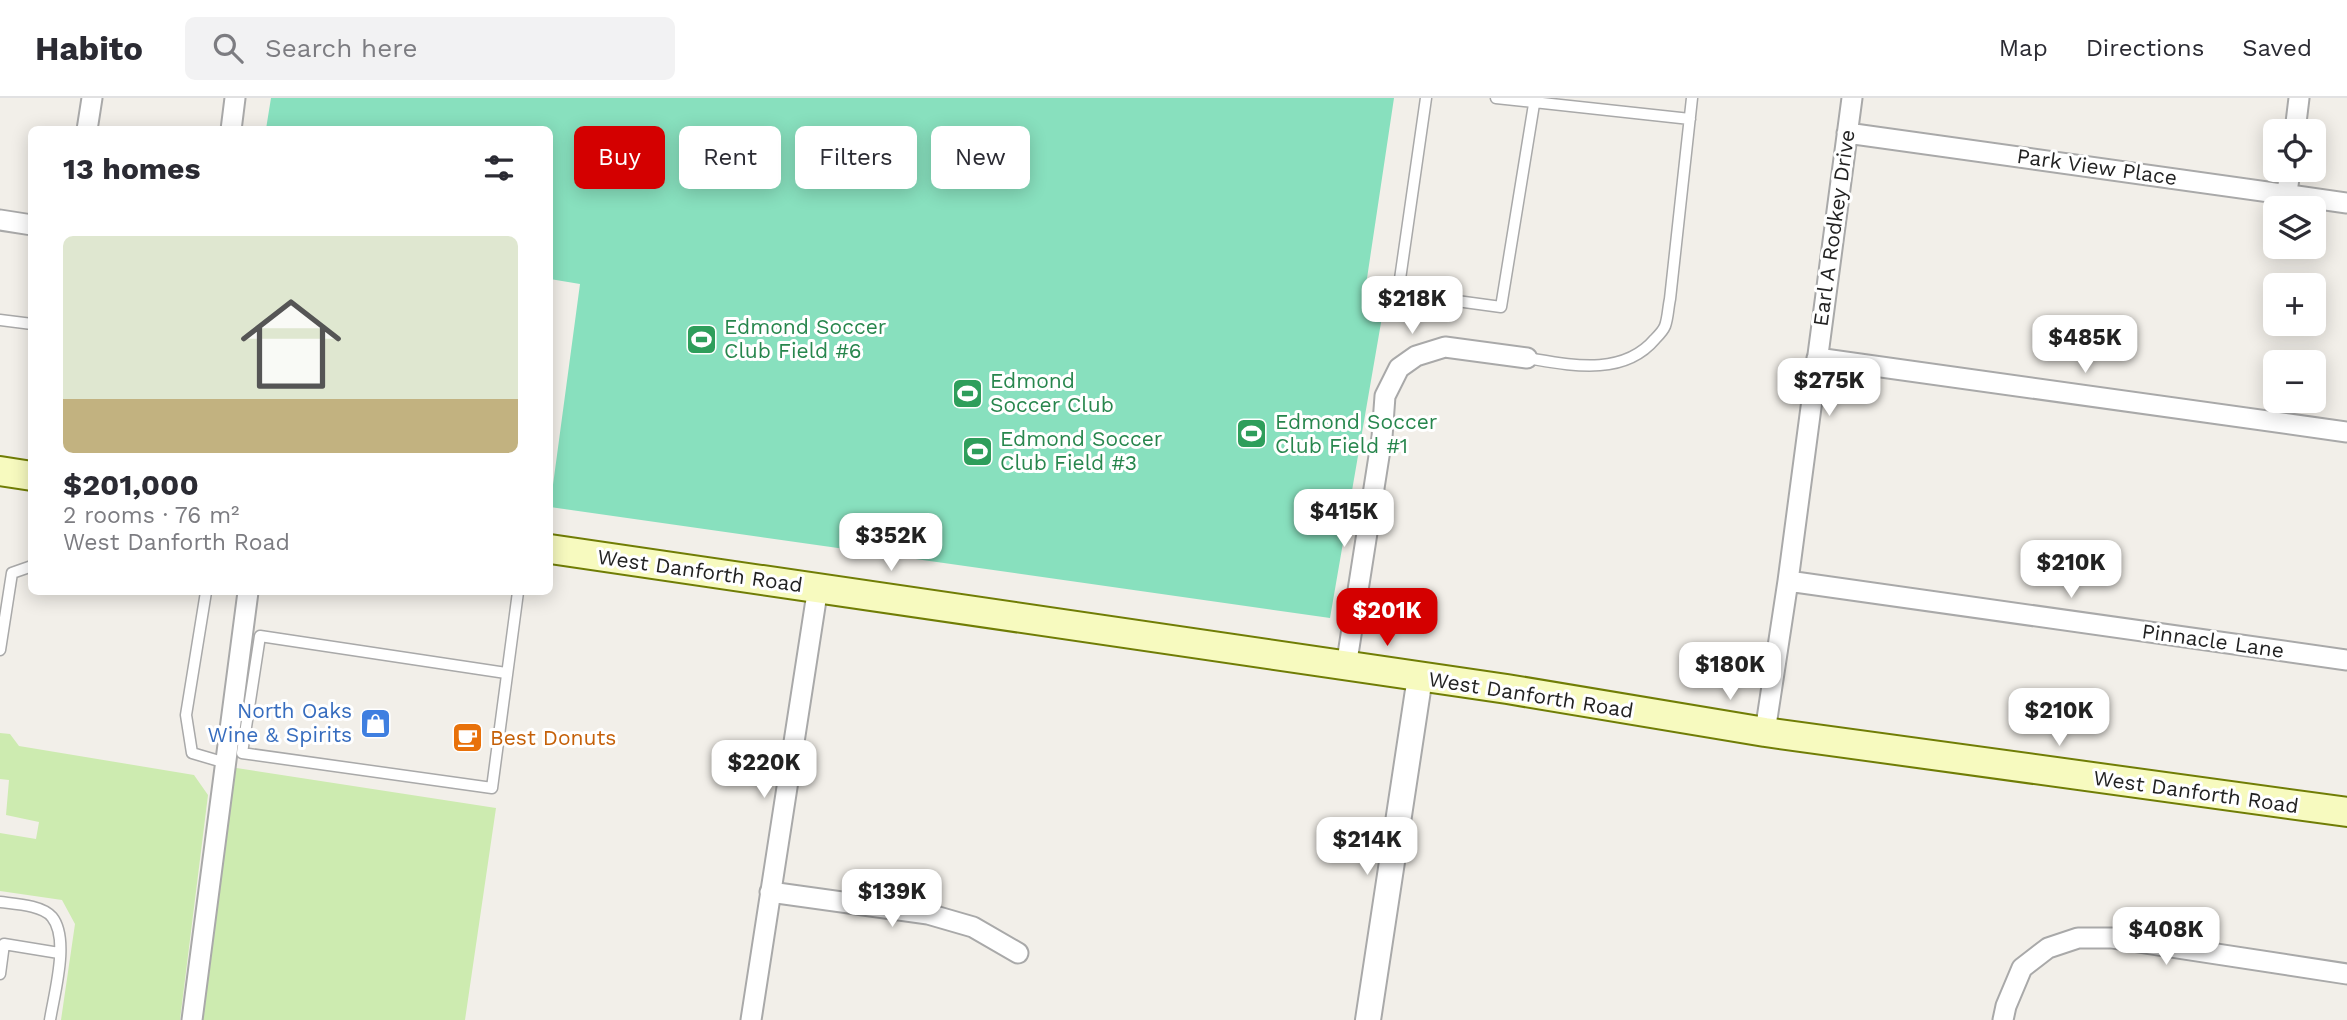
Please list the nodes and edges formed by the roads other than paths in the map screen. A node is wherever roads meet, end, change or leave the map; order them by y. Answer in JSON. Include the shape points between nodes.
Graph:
{"nodes":[{"id":1,"x":92,"y":98,"type":"edge"},
{"id":2,"x":235,"y":98,"type":"edge"},
{"id":3,"x":1426,"y":98,"type":"edge"},
{"id":4,"x":1496,"y":98,"type":"edge"},
{"id":5,"x":1692,"y":98,"type":"edge"},
{"id":6,"x":1852,"y":98,"type":"edge"},
{"id":7,"x":2299,"y":98,"type":"edge"},
{"id":8,"x":1535,"y":100,"type":"edge"},
{"id":9,"x":1690,"y":119,"type":"junction"},
{"id":10,"x":2296,"y":119,"type":"edge"},
{"id":11,"x":88,"y":126,"type":"edge"},
{"id":12,"x":232,"y":126,"type":"edge"},
{"id":13,"x":1847,"y":133,"type":"junction"},
{"id":14,"x":2288,"y":182,"type":"edge"},
{"id":15,"x":2287,"y":193,"type":"junction"},
{"id":16,"x":2347,"y":203,"type":"edge"},
{"id":17,"x":0,"y":220,"type":"edge"},
{"id":18,"x":28,"y":224,"type":"edge"},
{"id":19,"x":0,"y":320,"type":"edge"},
{"id":20,"x":28,"y":324,"type":"edge"},
{"id":21,"x":1527,"y":358,"type":"joint"},
{"id":22,"x":1817,"y":358,"type":"junction"},
{"id":23,"x":2347,"y":432,"type":"edge"},
{"id":24,"x":0,"y":471,"type":"edge"},
{"id":25,"x":28,"y":475,"type":"edge"},
{"id":26,"x":553,"y":549,"type":"edge"},
{"id":27,"x":28,"y":567,"type":"edge"},
{"id":28,"x":1788,"y":580,"type":"junction"},
{"id":29,"x":818,"y":587,"type":"junction"},
{"id":30,"x":206,"y":595,"type":"edge"},
{"id":31,"x":248,"y":595,"type":"edge"},
{"id":32,"x":517,"y":595,"type":"edge"},
{"id":33,"x":0,"y":650,"type":"edge"},
{"id":34,"x":2347,"y":660,"type":"edge"},
{"id":35,"x":1346,"y":667,"type":"junction"},
{"id":36,"x":506,"y":673,"type":"junction"},
{"id":37,"x":1420,"y":677,"type":"junction"},
{"id":38,"x":1765,"y":732,"type":"junction"},
{"id":39,"x":226,"y":763,"type":"junction"},
{"id":40,"x":2347,"y":812,"type":"edge"},
{"id":41,"x":771,"y":892,"type":"junction"},
{"id":42,"x":0,"y":902,"type":"edge"},
{"id":43,"x":59,"y":953,"type":"junction"},
{"id":44,"x":1018,"y":953,"type":"dead end"},
{"id":45,"x":0,"y":974,"type":"edge"},
{"id":46,"x":2347,"y":974,"type":"edge"},
{"id":47,"x":50,"y":1020,"type":"edge"},
{"id":48,"x":191,"y":1020,"type":"edge"},
{"id":49,"x":751,"y":1020,"type":"edge"},
{"id":50,"x":1368,"y":1020,"type":"edge"},
{"id":51,"x":2003,"y":1020,"type":"edge"}],
"edges":[{"from":1,"to":11,"type":"street"},
{"from":2,"to":12,"type":"street"},
{"from":3,"to":8,"type":"lane","via":[[1398,293],[1501,307]]},
{"from":4,"to":8,"type":"lane"},
{"from":5,"to":9,"type":"lane"},
{"from":6,"to":13,"type":"street","name":"Earl A Rodkey Drive"},
{"from":7,"to":10,"type":"street"},
{"from":8,"to":9,"type":"lane"},
{"from":9,"to":21,"type":"lane","via":[[1665,328],[1647,349],[1626,361],[1572,365]]},
{"from":13,"to":15,"type":"street","name":"Park View Place"},
{"from":13,"to":22,"type":"street","name":"Earl A Rodkey Drive"},
{"from":14,"to":15,"type":"street"},
{"from":15,"to":16,"type":"street","name":"Park View Place"},
{"from":17,"to":18,"type":"street"},
{"from":19,"to":20,"type":"lane"},
{"from":21,"to":35,"type":"street","via":[[1445,347],[1416,356],[1399,368],[1385,396]]},
{"from":22,"to":23,"type":"street"},
{"from":22,"to":28,"type":"street","name":"Earl A Rodkey Drive"},
{"from":24,"to":25,"type":"main road"},
{"from":26,"to":29,"type":"main road","name":"West Danforth Road"},
{"from":27,"to":33,"type":"lane","via":[[12,573]]},
{"from":28,"to":34,"type":"street","name":"Pinnacle Lane"},
{"from":28,"to":38,"type":"street","name":"Earl A Rodkey Drive"},
{"from":29,"to":35,"type":"main road","name":"West Danforth Road"},
{"from":29,"to":41,"type":"street"},
{"from":30,"to":39,"type":"lane","via":[[186,715],[192,753]]},
{"from":31,"to":39,"type":"street"},
{"from":32,"to":36,"type":"lane"},
{"from":35,"to":37,"type":"main road","name":"West Danforth Road"},
{"from":36,"to":36,"type":"lane","via":[[260,636],[242,753],[492,788]]},
{"from":37,"to":38,"type":"main road","name":"West Danforth Road"},
{"from":37,"to":50,"type":"street"},
{"from":38,"to":40,"type":"main road","name":"West Danforth Road"},
{"from":39,"to":48,"type":"street"},
{"from":41,"to":44,"type":"street","via":[[928,914],[973,927]]},
{"from":41,"to":49,"type":"street"},
{"from":42,"to":43,"type":"lane","via":[[40,909],[52,917],[59,934]]},
{"from":43,"to":45,"type":"lane","via":[[4,944]]},
{"from":43,"to":47,"type":"lane"},
{"from":46,"to":51,"type":"street","via":[[2112,938],[2078,938],[2048,948],[2022,968]]}]}
